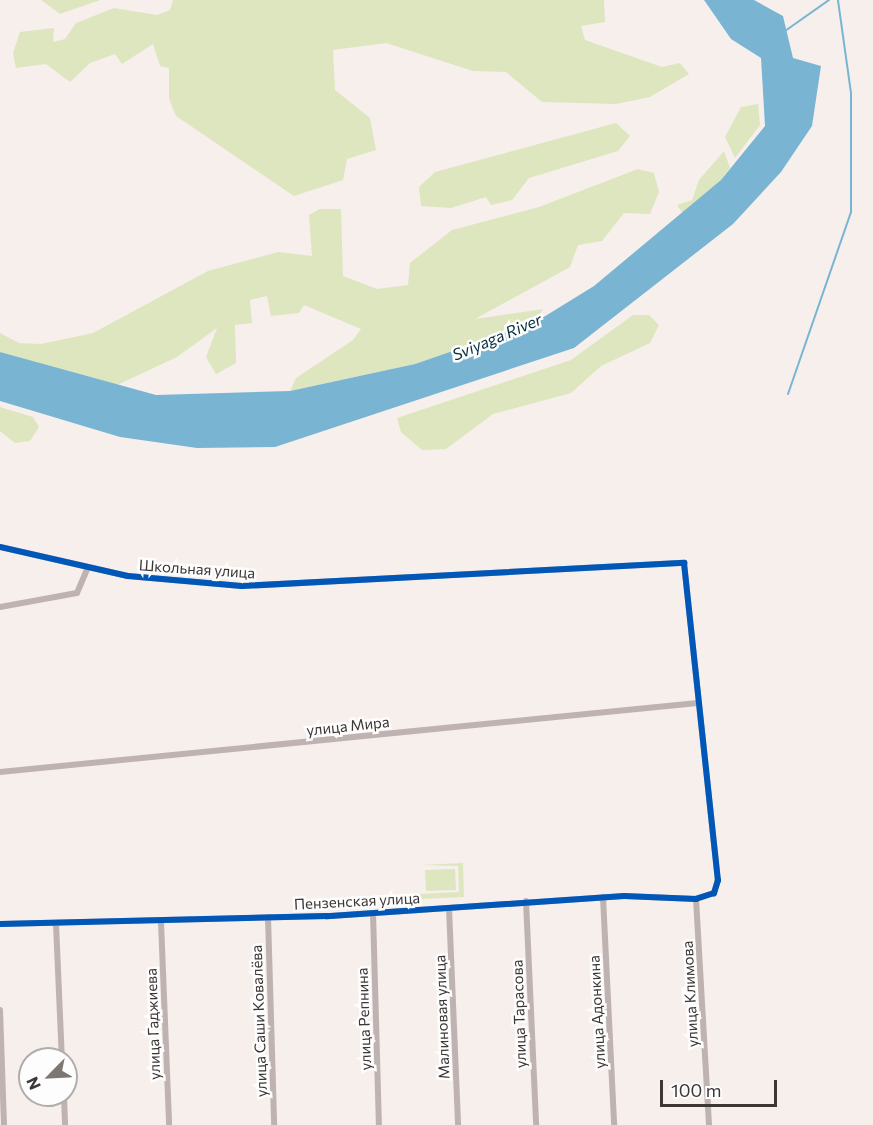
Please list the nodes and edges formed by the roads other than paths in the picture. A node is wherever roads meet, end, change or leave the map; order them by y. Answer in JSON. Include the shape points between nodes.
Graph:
{"nodes":[{"id":1,"x":0,"y":547,"type":"edge"},
{"id":2,"x":88,"y":567,"type":"junction"},
{"id":3,"x":0,"y":607,"type":"edge"},
{"id":4,"x":698,"y":703,"type":"junction"},
{"id":5,"x":0,"y":771,"type":"edge"},
{"id":6,"x":603,"y":897,"type":"junction"},
{"id":7,"x":696,"y":898,"type":"junction"},
{"id":8,"x":526,"y":901,"type":"junction"},
{"id":9,"x":449,"y":908,"type":"junction"},
{"id":10,"x":373,"y":913,"type":"junction"},
{"id":11,"x":268,"y":917,"type":"junction"},
{"id":12,"x":161,"y":922,"type":"junction"},
{"id":13,"x":0,"y":924,"type":"edge"},
{"id":14,"x":56,"y":924,"type":"junction"},
{"id":15,"x":0,"y":1010,"type":"edge"},
{"id":16,"x":61,"y":1047,"type":"edge"},
{"id":17,"x":64,"y":1107,"type":"edge"},
{"id":18,"x":4,"y":1125,"type":"edge"},
{"id":19,"x":65,"y":1125,"type":"edge"},
{"id":20,"x":169,"y":1125,"type":"edge"},
{"id":21,"x":274,"y":1125,"type":"edge"},
{"id":22,"x":379,"y":1125,"type":"edge"},
{"id":23,"x":458,"y":1125,"type":"edge"},
{"id":24,"x":536,"y":1125,"type":"edge"},
{"id":25,"x":614,"y":1125,"type":"edge"},
{"id":26,"x":709,"y":1125,"type":"edge"}],
"edges":[{"from":1,"to":2,"type":"street","name":"Школьная улица"},
{"from":2,"to":3,"type":"street","via":[[77,593]]},
{"from":2,"to":4,"type":"street","name":"Школьная улица","via":[[242,586],[684,563]]},
{"from":4,"to":5,"type":"street","name":"улица Мира"},
{"from":4,"to":7,"type":"street","name":"Пензенская улица","via":[[718,880],[714,894]]},
{"from":6,"to":7,"type":"street","name":"Пензенская улица"},
{"from":6,"to":8,"type":"street","name":"Пензенская улица"},
{"from":6,"to":25,"type":"street","name":"улица Адонкина"},
{"from":7,"to":26,"type":"street","name":"улица Климова"},
{"from":8,"to":9,"type":"street","name":"Пензенская улица"},
{"from":8,"to":24,"type":"street","name":"улица Тарасова"},
{"from":9,"to":10,"type":"street","name":"Пензенская улица"},
{"from":9,"to":23,"type":"street","name":"Малиновая улица"},
{"from":10,"to":11,"type":"street","name":"Пензенская улица"},
{"from":10,"to":22,"type":"street","name":"улица Репнина"},
{"from":11,"to":12,"type":"street","name":"Пензенская улица"},
{"from":11,"to":21,"type":"street","name":"улица Саши Ковалёва"},
{"from":12,"to":14,"type":"street","name":"Пензенская улица"},
{"from":12,"to":20,"type":"street","name":"улица Гаджиева"},
{"from":13,"to":14,"type":"street","name":"Пензенская улица"},
{"from":14,"to":16,"type":"street"},
{"from":15,"to":18,"type":"street"},
{"from":17,"to":19,"type":"street"}]}
